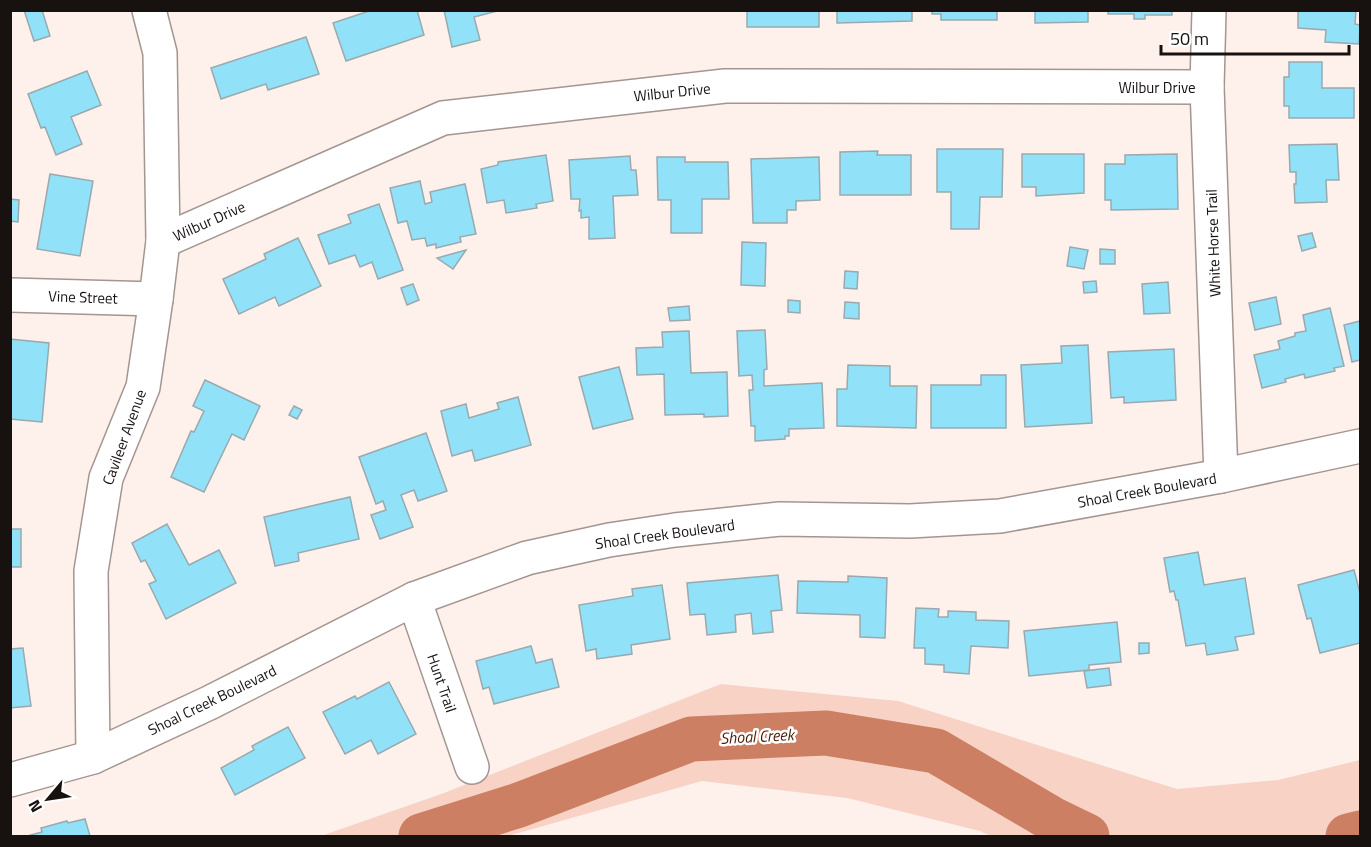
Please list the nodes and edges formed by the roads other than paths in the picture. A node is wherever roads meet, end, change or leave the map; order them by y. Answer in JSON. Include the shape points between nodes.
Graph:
{"nodes":[{"id":1,"x":149,"y":10,"type":"edge"},
{"id":2,"x":1209,"y":10,"type":"edge"},
{"id":3,"x":1207,"y":87,"type":"junction"},
{"id":4,"x":163,"y":241,"type":"junction"},
{"id":5,"x":10,"y":295,"type":"edge"},
{"id":6,"x":156,"y":299,"type":"junction"},
{"id":7,"x":1360,"y":446,"type":"edge"},
{"id":8,"x":1221,"y":476,"type":"junction"},
{"id":9,"x":414,"y":599,"type":"junction"},
{"id":10,"x":93,"y":757,"type":"junction"},
{"id":11,"x":472,"y":767,"type":"dead end"},
{"id":12,"x":10,"y":780,"type":"edge"}],
"edges":[{"from":1,"to":4,"type":"street","name":"Cavileer Avenue","via":[[160,53]]},
{"from":2,"to":3,"type":"street","name":"White Horse Trail"},
{"from":3,"to":4,"type":"street","name":"Wilbur Drive","via":[[725,86],[443,118]]},
{"from":3,"to":8,"type":"street","name":"White Horse Trail"},
{"from":4,"to":6,"type":"street","name":"Cavileer Avenue"},
{"from":5,"to":6,"type":"street","name":"Vine Street"},
{"from":6,"to":10,"type":"street","name":"Cavileer Avenue","via":[[143,387],[106,478],[91,572]]},
{"from":7,"to":8,"type":"street","name":"Shoal Creek Boulevard"},
{"from":8,"to":9,"type":"street","name":"Shoal Creek Boulevard","via":[[1000,516],[910,521],[780,519],[609,540],[527,558]]},
{"from":9,"to":10,"type":"street","name":"Shoal Creek Boulevard"},
{"from":9,"to":11,"type":"street","name":"Hunt Trail"},
{"from":10,"to":12,"type":"street","name":"Shoal Creek Boulevard"}]}
